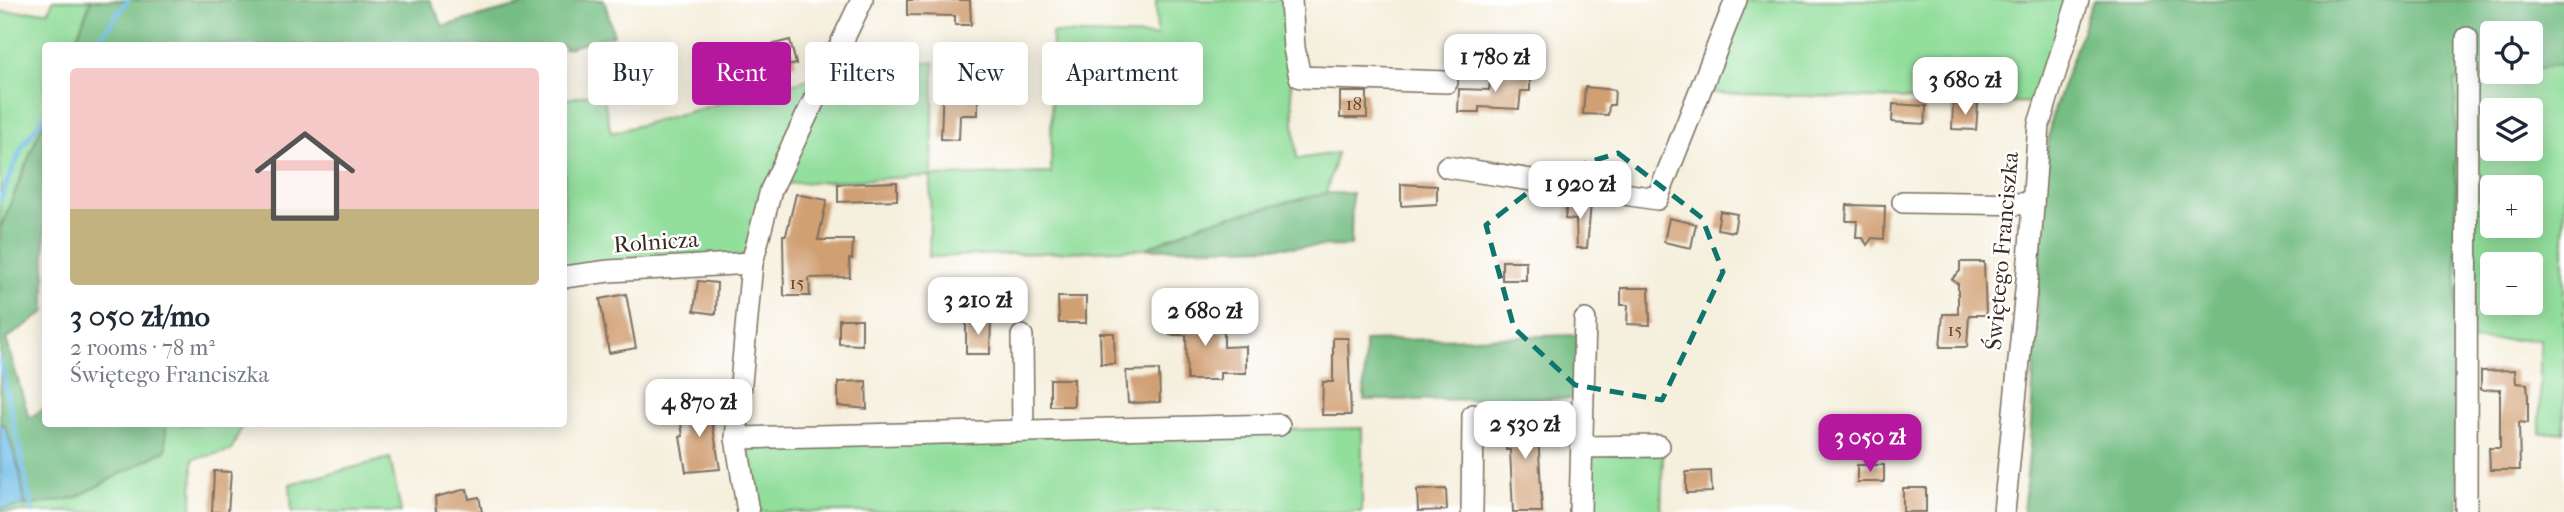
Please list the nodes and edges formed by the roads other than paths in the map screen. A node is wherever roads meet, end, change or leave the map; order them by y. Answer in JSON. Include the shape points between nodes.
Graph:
{"nodes":[{"id":1,"x":862,"y":0,"type":"edge"},
{"id":2,"x":1291,"y":0,"type":"edge"},
{"id":3,"x":1735,"y":0,"type":"edge"},
{"id":4,"x":2078,"y":0,"type":"edge"},
{"id":5,"x":2466,"y":38,"type":"dead end"},
{"id":6,"x":1447,"y":82,"type":"dead end"},
{"id":7,"x":1447,"y":167,"type":"dead end"},
{"id":8,"x":1903,"y":202,"type":"dead end"},
{"id":9,"x":2032,"y":204,"type":"junction"},
{"id":10,"x":752,"y":263,"type":"junction"},
{"id":11,"x":567,"y":277,"type":"edge"},
{"id":12,"x":1585,"y":320,"type":"dead end"},
{"id":13,"x":1022,"y":337,"type":"dead end"},
{"id":14,"x":1473,"y":415,"type":"dead end"},
{"id":15,"x":1279,"y":425,"type":"dead end"},
{"id":16,"x":1023,"y":431,"type":"junction"},
{"id":17,"x":736,"y":438,"type":"junction"},
{"id":18,"x":1659,"y":446,"type":"dead end"},
{"id":19,"x":1582,"y":447,"type":"junction"},
{"id":20,"x":748,"y":512,"type":"edge"},
{"id":21,"x":1472,"y":512,"type":"edge"},
{"id":22,"x":1580,"y":512,"type":"edge"},
{"id":23,"x":2004,"y":512,"type":"edge"},
{"id":24,"x":2466,"y":512,"type":"edge"}],
"edges":[{"from":1,"to":10,"type":"street","via":[[771,190]]},
{"from":2,"to":6,"type":"street","via":[[1300,77]]},
{"from":3,"to":7,"type":"street","via":[[1657,199]]},
{"from":4,"to":9,"type":"street","name":"Świętego Franciszka","via":[[2039,124]]},
{"from":5,"to":24,"type":"street"},
{"from":8,"to":9,"type":"street"},
{"from":9,"to":23,"type":"street","name":"Świętego Franciszka"},
{"from":10,"to":11,"type":"street","name":"Rolnicza"},
{"from":10,"to":17,"type":"street"},
{"from":12,"to":19,"type":"street"},
{"from":13,"to":16,"type":"street"},
{"from":14,"to":21,"type":"street"},
{"from":15,"to":16,"type":"street"},
{"from":16,"to":17,"type":"street"},
{"from":17,"to":20,"type":"street"},
{"from":18,"to":19,"type":"street"},
{"from":19,"to":22,"type":"street"}]}
